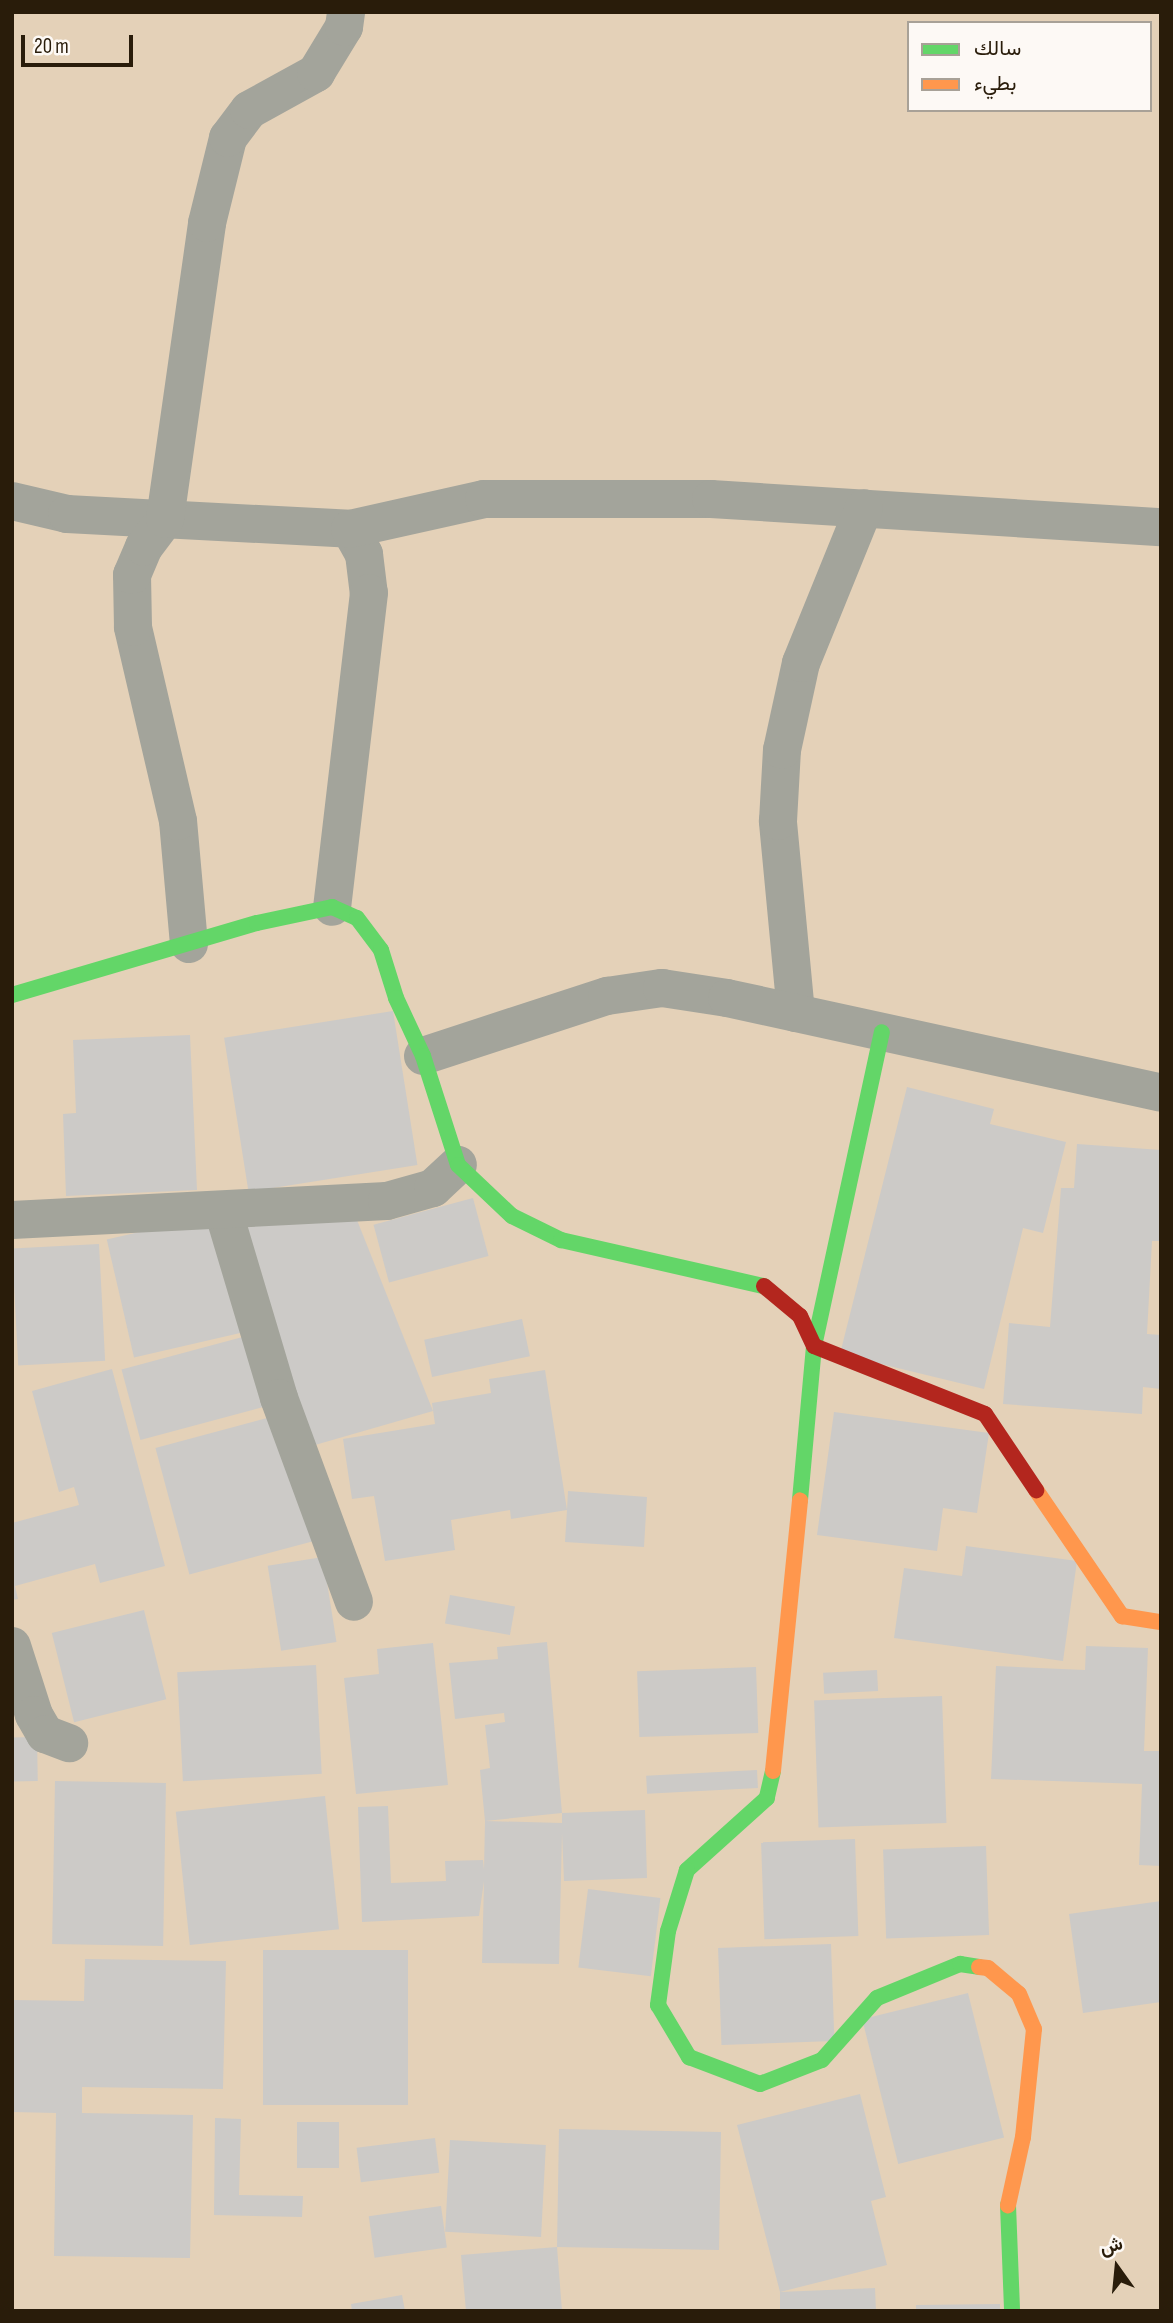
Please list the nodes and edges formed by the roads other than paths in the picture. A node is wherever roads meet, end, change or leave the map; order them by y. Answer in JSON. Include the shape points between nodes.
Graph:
{"nodes":[{"id":1,"x":346,"y":12,"type":"edge"},
{"id":2,"x":12,"y":501,"type":"edge"},
{"id":3,"x":864,"y":508,"type":"junction"},
{"id":4,"x":165,"y":519,"type":"junction"},
{"id":5,"x":1161,"y":527,"type":"edge"},
{"id":6,"x":350,"y":529,"type":"junction"},
{"id":7,"x":332,"y":907,"type":"junction"},
{"id":8,"x":189,"y":944,"type":"junction"},
{"id":9,"x":12,"y":995,"type":"edge"},
{"id":10,"x":796,"y":1013,"type":"junction"},
{"id":11,"x":882,"y":1032,"type":"junction"},
{"id":12,"x":423,"y":1056,"type":"junction"},
{"id":13,"x":1161,"y":1093,"type":"edge"},
{"id":14,"x":458,"y":1165,"type":"junction"},
{"id":15,"x":223,"y":1210,"type":"junction"},
{"id":16,"x":12,"y":1220,"type":"edge"},
{"id":17,"x":814,"y":1346,"type":"junction"},
{"id":18,"x":354,"y":1602,"type":"dead end"},
{"id":19,"x":1161,"y":1622,"type":"edge"},
{"id":20,"x":12,"y":1646,"type":"edge"},
{"id":21,"x":69,"y":1744,"type":"dead end"},
{"id":22,"x":1012,"y":2311,"type":"edge"}],
"edges":[{"from":1,"to":4,"type":"street","via":[[344,27],[316,73],[249,110],[228,138],[207,223]]},
{"from":2,"to":4,"type":"street","via":[[67,514]]},
{"from":3,"to":5,"type":"street"},
{"from":3,"to":6,"type":"street","via":[[711,499],[484,499]]},
{"from":3,"to":10,"type":"street","via":[[801,663],[782,750],[778,821]]},
{"from":4,"to":6,"type":"street"},
{"from":4,"to":8,"type":"street","via":[[144,547],[132,575],[133,627],[178,821]]},
{"from":6,"to":7,"type":"street","via":[[364,554],[369,593]]},
{"from":7,"to":8,"type":"street"},
{"from":7,"to":12,"type":"street","via":[[357,918],[381,950],[396,998]]},
{"from":8,"to":9,"type":"street"},
{"from":10,"to":11,"type":"street"},
{"from":10,"to":12,"type":"street","via":[[662,988],[607,996]]},
{"from":11,"to":13,"type":"street"},
{"from":11,"to":17,"type":"street"},
{"from":12,"to":14,"type":"street"},
{"from":14,"to":15,"type":"street","via":[[433,1188],[387,1202]]},
{"from":14,"to":17,"type":"street","via":[[512,1216],[561,1240],[765,1286],[800,1316]]},
{"from":15,"to":16,"type":"street"},
{"from":15,"to":18,"type":"street","via":[[279,1398]]},
{"from":17,"to":19,"type":"street","via":[[985,1414],[1122,1616]]},
{"from":17,"to":22,"type":"street","via":[[775,1764],[767,1798],[687,1870],[668,1931],[658,2005],[689,2057],[760,2084],[822,2060],[877,1998],[960,1964],[988,1968],[1019,1994],[1034,2029],[1023,2137],[1007,2192]]},
{"from":20,"to":21,"type":"street","via":[[34,1715],[45,1734]]}]}
